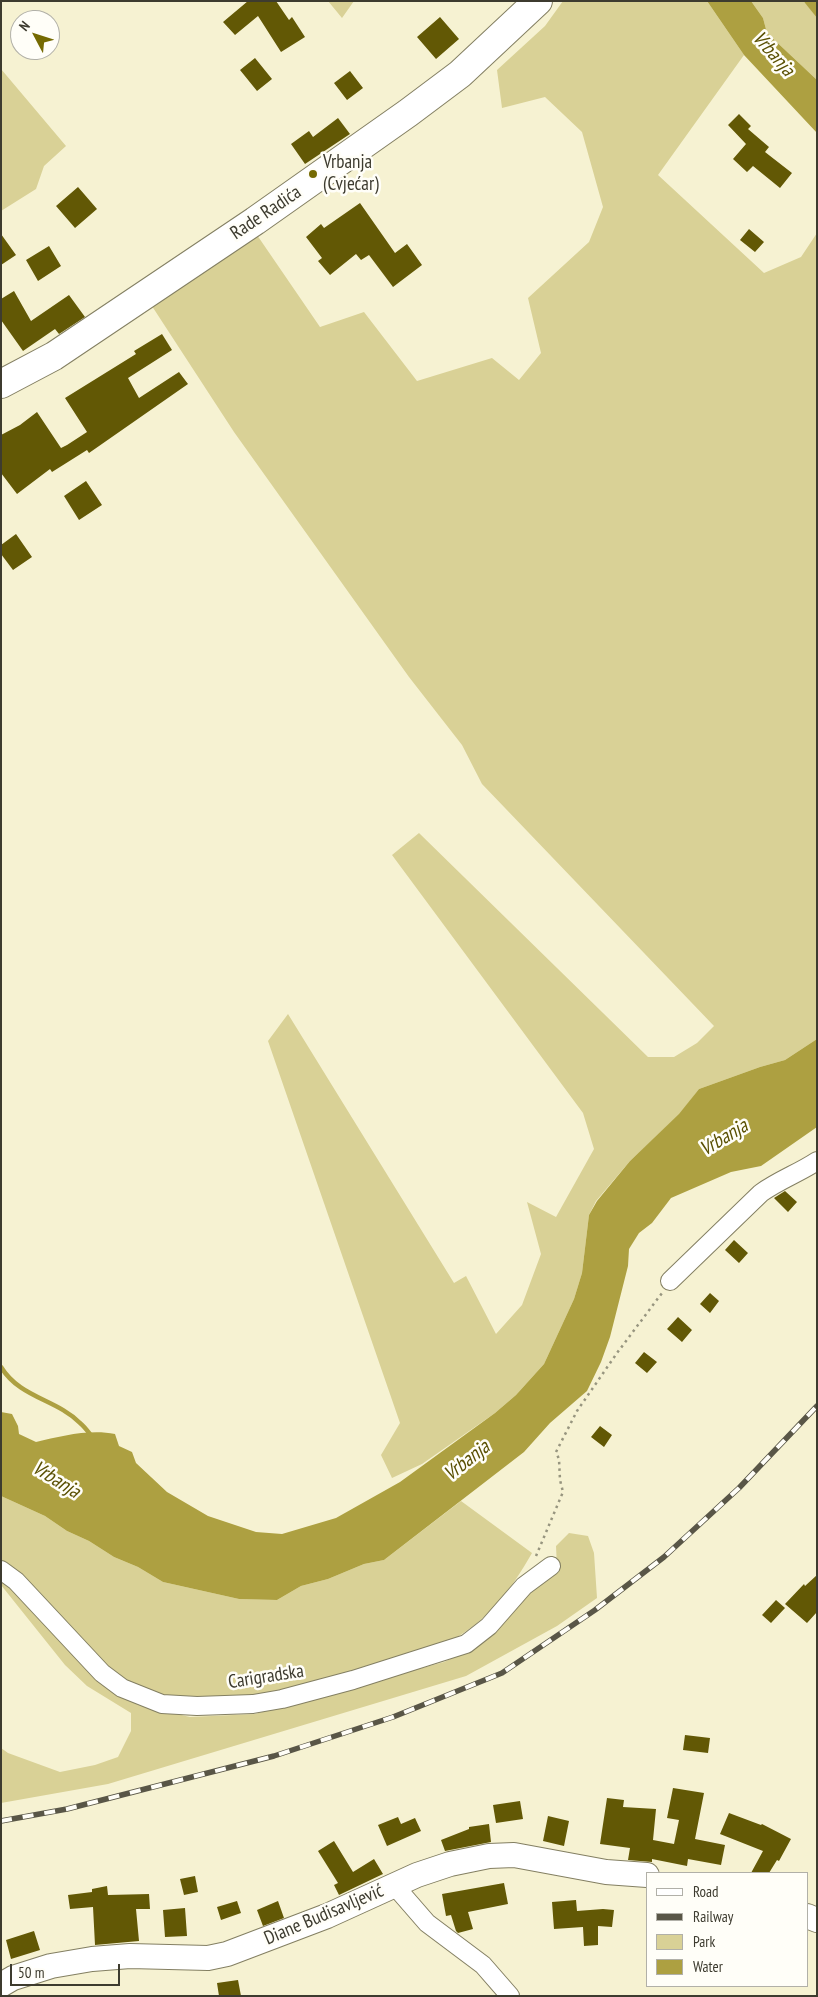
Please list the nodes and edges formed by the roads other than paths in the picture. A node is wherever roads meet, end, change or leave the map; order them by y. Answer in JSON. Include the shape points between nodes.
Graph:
{"nodes":[{"id":1,"x":538,"y":1,"type":"edge"},
{"id":2,"x":1,"y":384,"type":"edge"},
{"id":3,"x":817,"y":1161,"type":"edge"},
{"id":4,"x":670,"y":1281,"type":"road end"},
{"id":5,"x":551,"y":1566,"type":"dead end"},
{"id":6,"x":1,"y":1570,"type":"edge"},
{"id":7,"x":646,"y":1875,"type":"edge"},
{"id":8,"x":394,"y":1885,"type":"junction"},
{"id":9,"x":1,"y":1985,"type":"edge"},
{"id":10,"x":510,"y":1996,"type":"edge"}],
"edges":[{"from":1,"to":2,"type":"main road","name":"Rade Radića","via":[[460,74],[401,119],[54,356]]},
{"from":3,"to":4,"type":"street","via":[[761,1193]]},
{"from":5,"to":6,"type":"street","name":"Carigradska","via":[[524,1586],[489,1626],[466,1644],[282,1700],[197,1706],[162,1704],[122,1688],[102,1674],[16,1581]]},
{"from":7,"to":8,"type":"street","name":"Diane Budisavljević","via":[[606,1872],[514,1855],[450,1864]]},
{"from":8,"to":9,"type":"street","name":"Diane Budisavljević","via":[[327,1916],[227,1954],[208,1958],[130,1956],[92,1959],[51,1966]]},
{"from":8,"to":10,"type":"street","via":[[427,1923],[483,1965]]}]}
